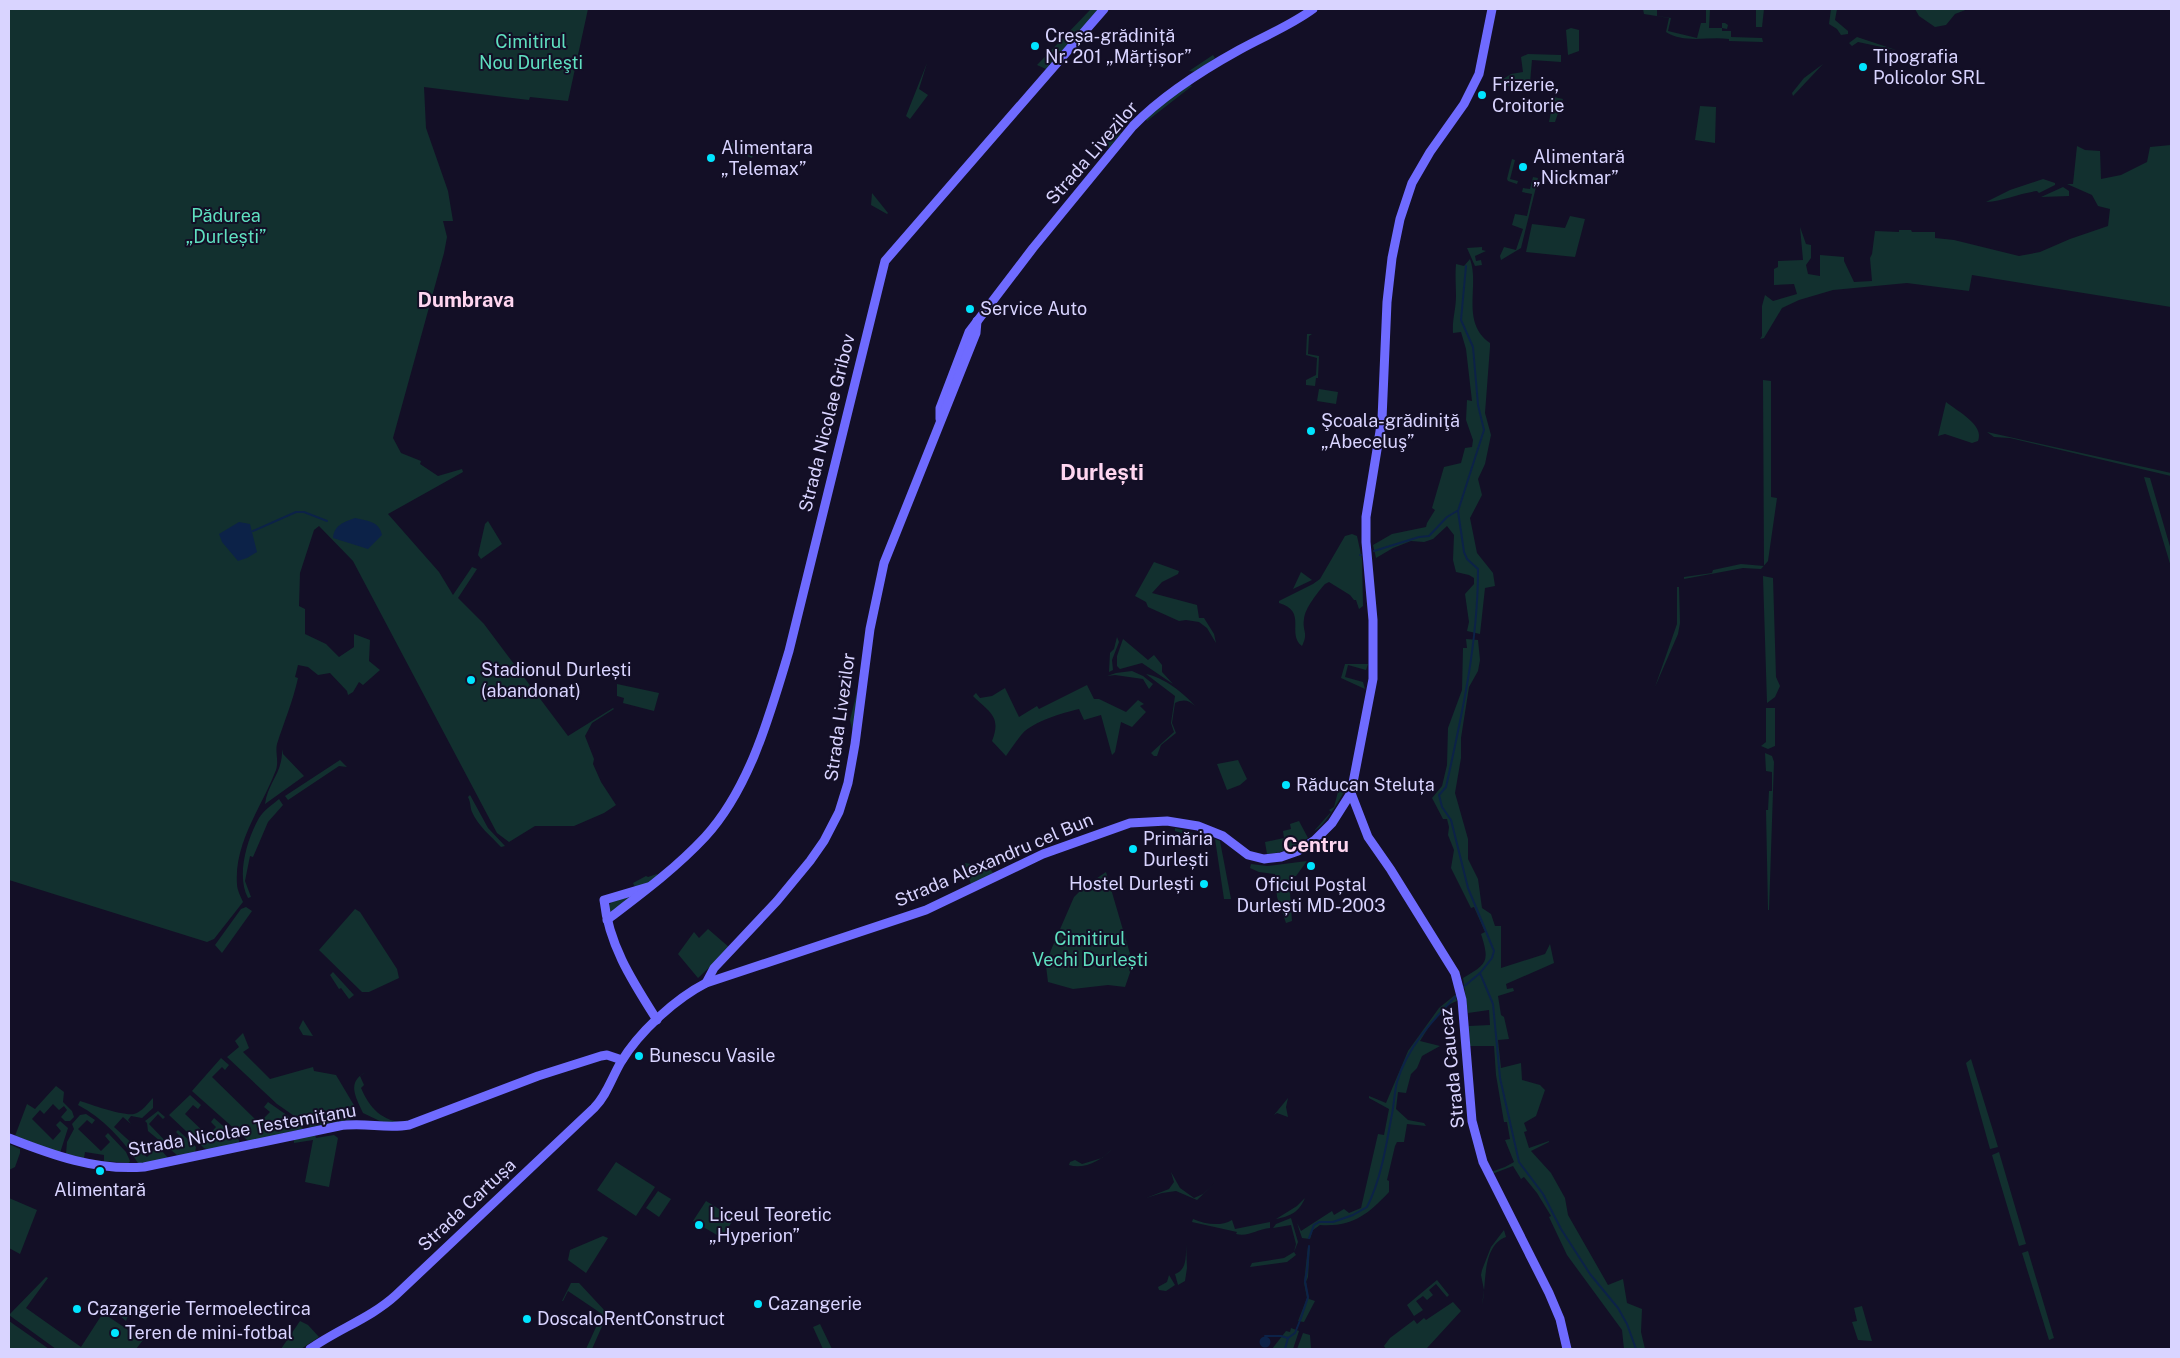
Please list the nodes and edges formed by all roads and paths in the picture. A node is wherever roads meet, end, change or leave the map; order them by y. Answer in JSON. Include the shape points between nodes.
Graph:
{"nodes":[{"id":1,"x":1104,"y":9,"type":"edge"},
{"id":2,"x":1313,"y":9,"type":"edge"},
{"id":3,"x":1492,"y":9,"type":"edge"},
{"id":4,"x":1351,"y":793,"type":"junction"},
{"id":5,"x":1341,"y":811,"type":"junction"},
{"id":6,"x":1364,"y":830,"type":"junction"},
{"id":7,"x":654,"y":885,"type":"junction"},
{"id":8,"x":607,"y":920,"type":"junction"},
{"id":9,"x":706,"y":983,"type":"junction"},
{"id":10,"x":657,"y":1020,"type":"junction"},
{"id":11,"x":622,"y":1060,"type":"junction"},
{"id":12,"x":9,"y":1138,"type":"edge"},
{"id":13,"x":310,"y":1349,"type":"edge"},
{"id":14,"x":1567,"y":1349,"type":"edge"}],
"edges":[{"from":1,"to":7,"type":"street","name":"Strada Nicolae Gribov","via":[[885,261],[789,651],[752,760],[738,790],[706,836]]},
{"from":2,"to":9,"type":"street","name":"Strada Livezilor","via":[[1199,73],[1141,118],[1097,168],[977,321],[976,333],[879,580],[855,744],[839,812],[810,861],[714,968]]},
{"from":3,"to":4,"type":"street","via":[[1479,74],[1464,104],[1412,183],[1392,258],[1382,419],[1366,517],[1374,620],[1374,667]]},
{"from":4,"to":5,"type":"street","name":"Strada Alexandru cel Bun"},
{"from":4,"to":6,"type":"street","name":"Strada Caucaz"},
{"from":5,"to":6,"type":"street","via":[[1355,816]]},
{"from":5,"to":9,"type":"street","name":"Strada Alexandru cel Bun","via":[[1315,840],[1287,856],[1269,859],[1248,855],[1223,836],[1198,826],[1167,821],[1130,823],[1043,854],[926,910]]},
{"from":6,"to":14,"type":"street","name":"Strada Caucaz","via":[[1448,960],[1458,984],[1472,1114],[1483,1162],[1553,1301]]},
{"from":7,"to":8,"type":"street","name":"Strada Nicolae Gribov"},
{"from":7,"to":8,"type":"street","name":"Strada Nicolae Gribov","via":[[604,900]]},
{"from":8,"to":10,"type":"street","via":[[620,959]]},
{"from":9,"to":10,"type":"street","name":"Strada Alexandru cel Bun"},
{"from":10,"to":11,"type":"street","name":"Strada Alexandru cel Bun"},
{"from":11,"to":12,"type":"street","name":"Strada Nicolae Testemițanu","via":[[607,1055],[597,1057],[409,1124],[392,1127],[347,1125],[144,1167],[128,1168],[62,1158]]},
{"from":11,"to":13,"type":"street","name":"Strada Cartușa","via":[[596,1107],[396,1295],[379,1310]]}]}
